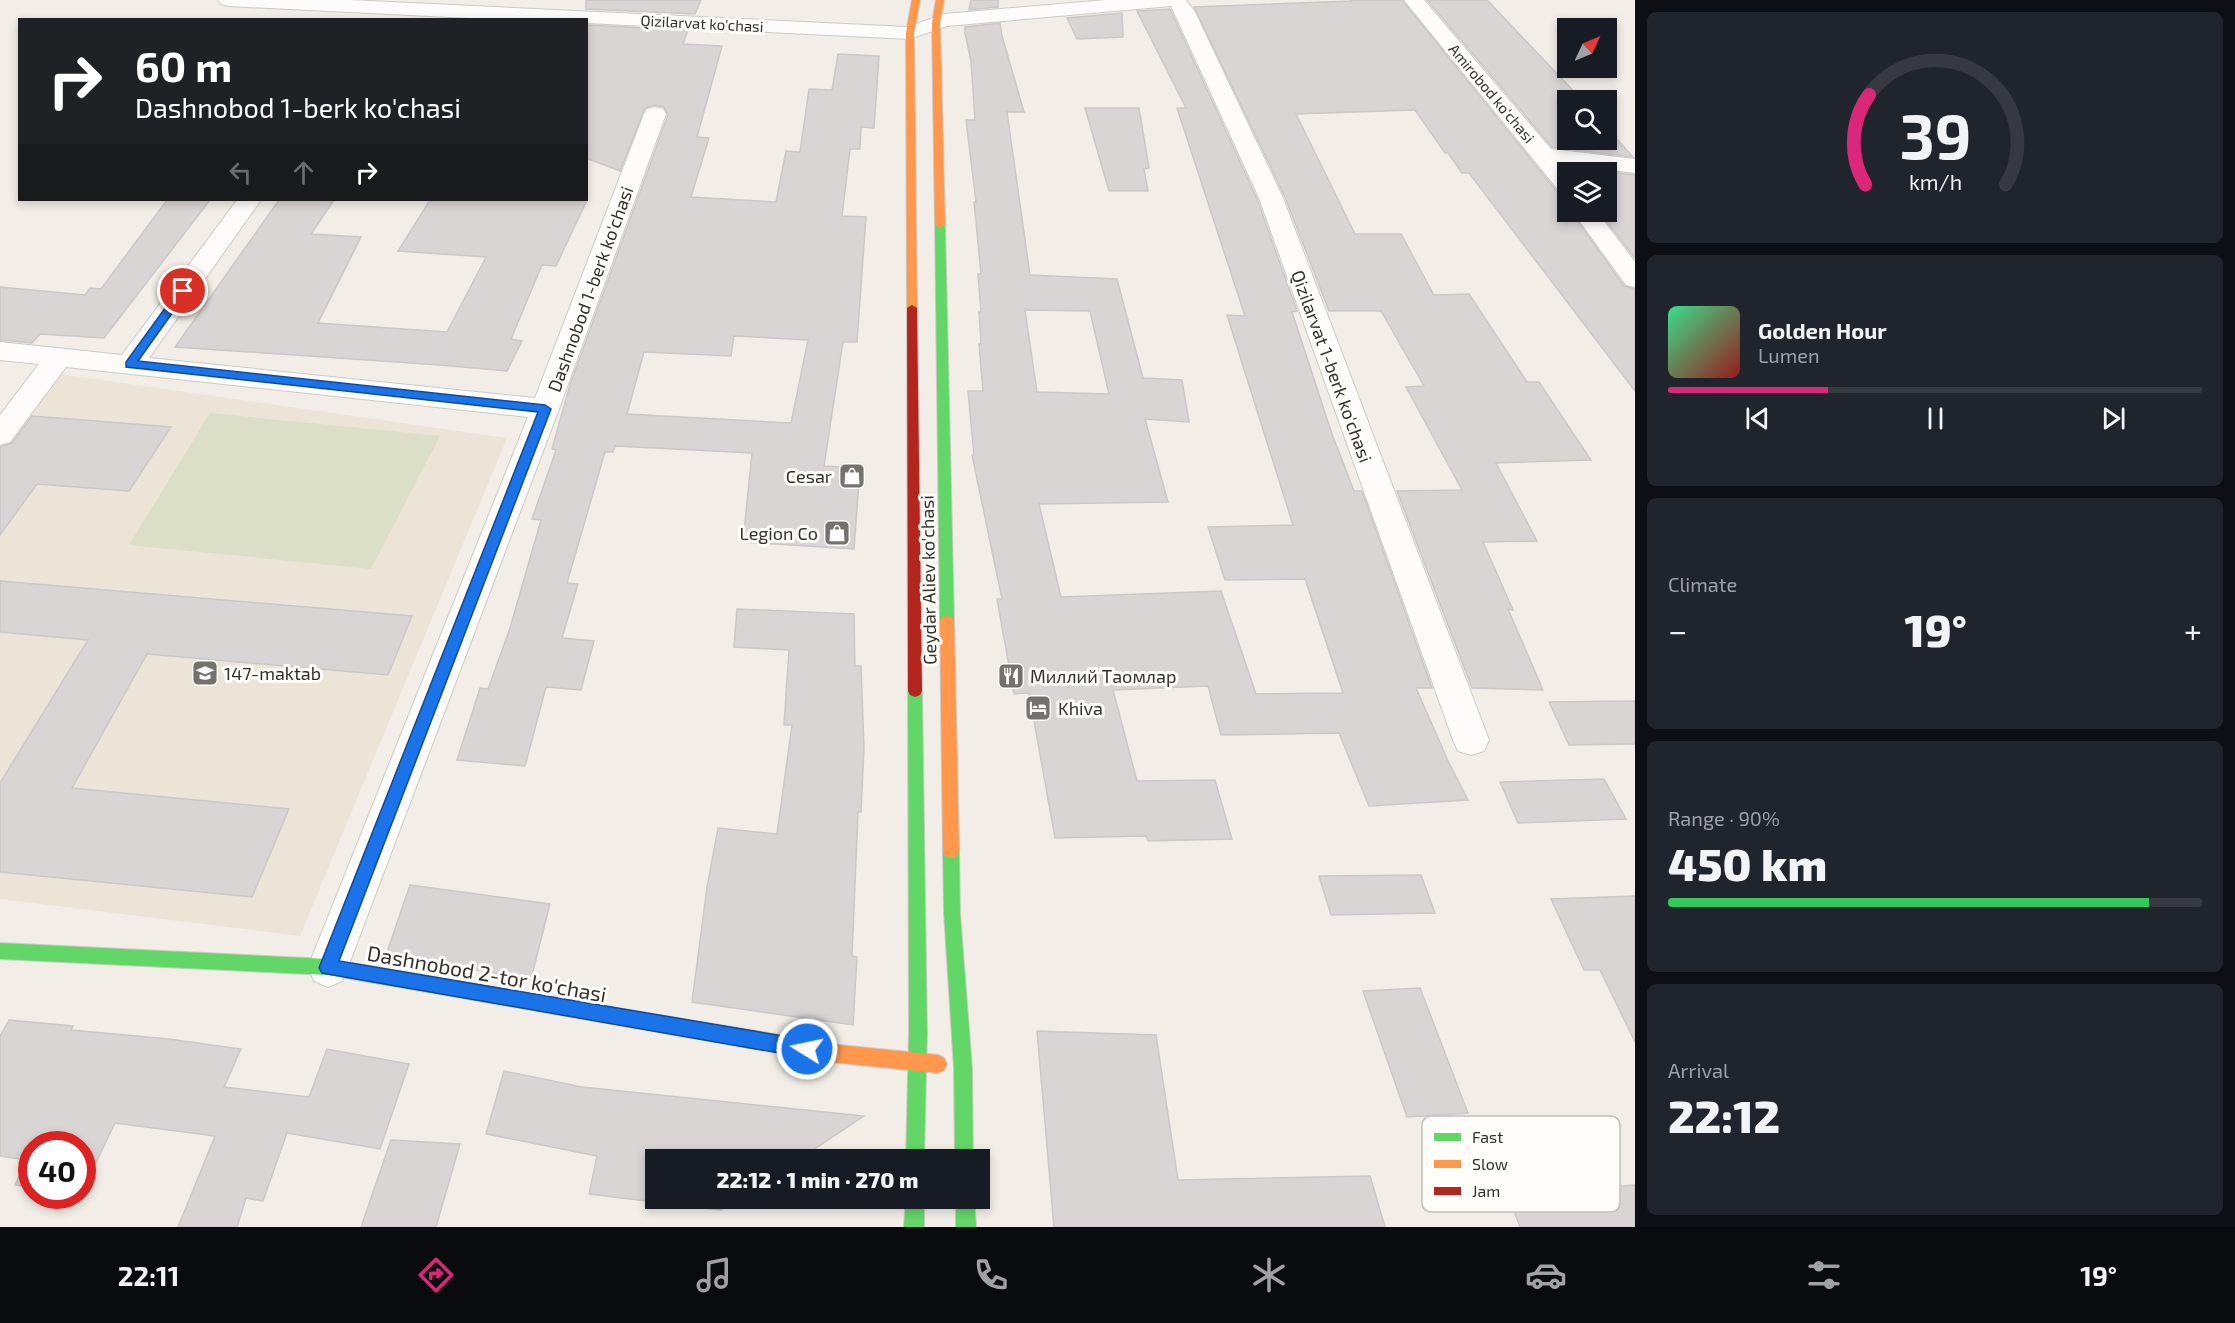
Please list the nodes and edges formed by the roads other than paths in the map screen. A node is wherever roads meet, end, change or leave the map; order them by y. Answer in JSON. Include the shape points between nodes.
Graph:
{"nodes":[{"id":1,"x":228,"y":0,"type":"edge"},
{"id":2,"x":916,"y":0,"type":"edge"},
{"id":3,"x":940,"y":0,"type":"edge"},
{"id":4,"x":1175,"y":0,"type":"edge"},
{"id":5,"x":1414,"y":0,"type":"edge"},
{"id":6,"x":384,"y":14,"type":"edge"},
{"id":7,"x":495,"y":18,"type":"edge"},
{"id":8,"x":588,"y":21,"type":"edge"},
{"id":9,"x":936,"y":23,"type":"junction"},
{"id":10,"x":910,"y":33,"type":"junction"},
{"id":11,"x":655,"y":114,"type":"dead end"},
{"id":12,"x":1544,"y":155,"type":"junction"},
{"id":13,"x":1635,"y":166,"type":"edge"},
{"id":14,"x":1557,"y":172,"type":"edge"},
{"id":15,"x":248,"y":201,"type":"edge"},
{"id":16,"x":1593,"y":222,"type":"edge"},
{"id":17,"x":1635,"y":279,"type":"edge"},
{"id":18,"x":0,"y":351,"type":"edge"},
{"id":19,"x":59,"y":357,"type":"junction"},
{"id":20,"x":130,"y":364,"type":"junction"},
{"id":21,"x":545,"y":409,"type":"junction"},
{"id":22,"x":0,"y":435,"type":"edge"},
{"id":23,"x":1471,"y":740,"type":"dead end"},
{"id":24,"x":0,"y":951,"type":"edge"},
{"id":25,"x":328,"y":968,"type":"junction"},
{"id":26,"x":917,"y":1060,"type":"junction"},
{"id":27,"x":963,"y":1068,"type":"junction"},
{"id":28,"x":915,"y":1149,"type":"edge"},
{"id":29,"x":964,"y":1149,"type":"edge"},
{"id":30,"x":915,"y":1209,"type":"edge"},
{"id":31,"x":965,"y":1209,"type":"edge"},
{"id":32,"x":914,"y":1227,"type":"edge"},
{"id":33,"x":966,"y":1227,"type":"edge"}],
"edges":[{"from":1,"to":6,"type":"street","name":"Qizilarvat ko'chasi"},
{"from":2,"to":10,"type":"main road","name":"Geydar Aliev ko'chasi"},
{"from":3,"to":9,"type":"main road","name":"Geydar Aliev ko'chasi"},
{"from":4,"to":9,"type":"street","name":"Qizilarvat ko'chasi"},
{"from":4,"to":23,"type":"street","name":"Qizilarvat 1-berk ko'chasi","via":[[1185,12],[1271,198]]},
{"from":5,"to":12,"type":"street","name":"Amirobod ko'chasi"},
{"from":6,"to":7,"type":"street","name":"Qizilarvat ko'chasi"},
{"from":8,"to":10,"type":"street","name":"Qizilarvat ko'chasi"},
{"from":9,"to":10,"type":"street","name":"Qizilarvat ko'chasi"},
{"from":9,"to":27,"type":"main road","name":"Geydar Aliev ko'chasi","via":[[952,913]]},
{"from":10,"to":26,"type":"main road","name":"Geydar Aliev ko'chasi"},
{"from":11,"to":21,"type":"street","name":"Dashnobod 1-berk ko'chasi"},
{"from":12,"to":13,"type":"street"},
{"from":12,"to":14,"type":"street","name":"Amirobod ko'chasi"},
{"from":15,"to":20,"type":"street"},
{"from":16,"to":17,"type":"street"},
{"from":18,"to":19,"type":"street"},
{"from":19,"to":20,"type":"street"},
{"from":19,"to":22,"type":"street"},
{"from":20,"to":21,"type":"street"},
{"from":21,"to":25,"type":"street","name":"Dashnobod 1-berk ko'chasi"},
{"from":24,"to":25,"type":"main road","name":"Dashnobod 2-tor ko'chasi"},
{"from":25,"to":26,"type":"main road","name":"Dashnobod 2-tor ko'chasi","via":[[830,1053]]},
{"from":26,"to":27,"type":"main road","name":"Dashnobod 2-tor ko'chasi"},
{"from":26,"to":28,"type":"main road","name":"Geydar Aliev ko'chasi"},
{"from":27,"to":29,"type":"main road","name":"Geydar Aliev ko'chasi"},
{"from":30,"to":32,"type":"main road"},
{"from":31,"to":33,"type":"main road"}]}
